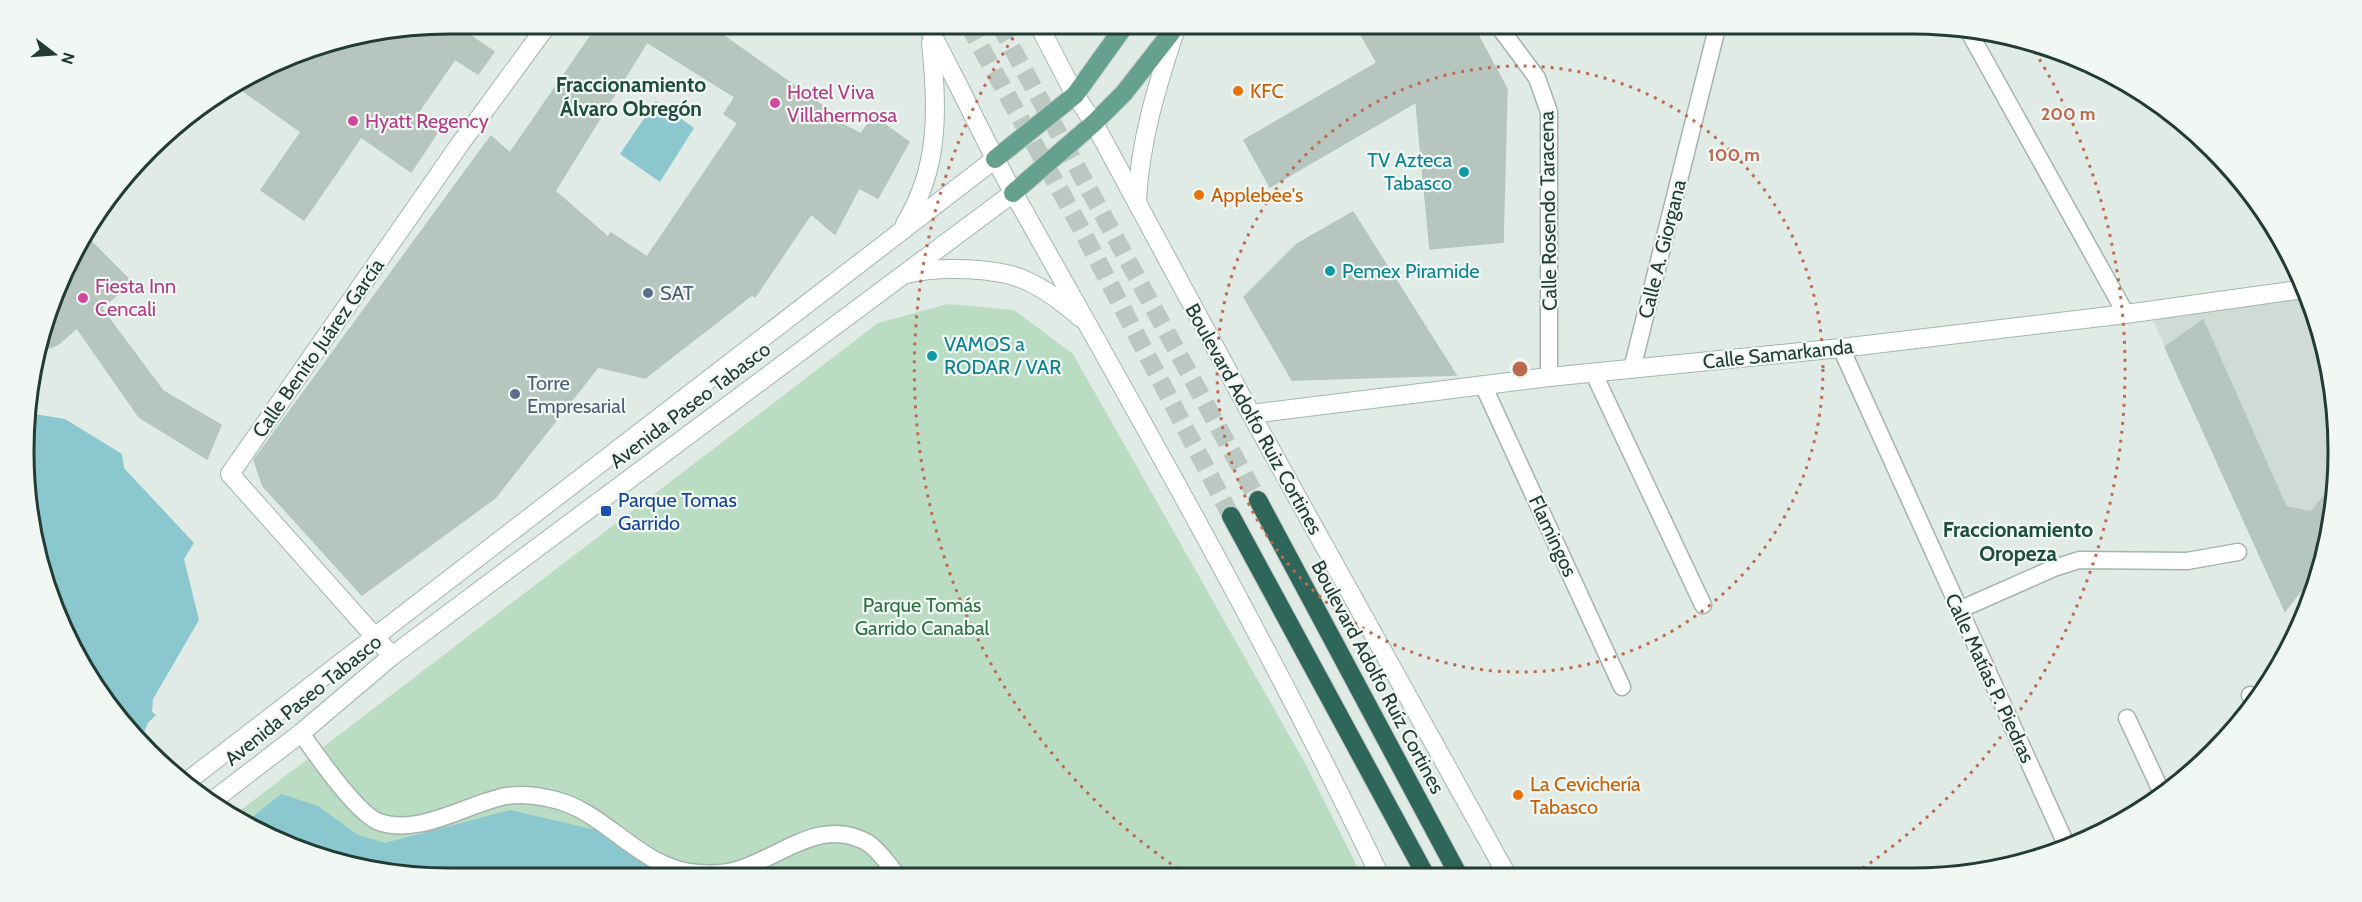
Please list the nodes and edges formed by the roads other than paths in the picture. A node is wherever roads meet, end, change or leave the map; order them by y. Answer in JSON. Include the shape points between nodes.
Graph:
{"nodes":[{"id":1,"x":541,"y":34,"type":"edge"},
{"id":2,"x":929,"y":34,"type":"edge"},
{"id":3,"x":932,"y":34,"type":"edge"},
{"id":4,"x":1043,"y":34,"type":"edge"},
{"id":5,"x":1119,"y":34,"type":"edge"},
{"id":6,"x":1170,"y":34,"type":"edge"},
{"id":7,"x":1175,"y":34,"type":"edge"},
{"id":8,"x":1504,"y":34,"type":"edge"},
{"id":9,"x":1716,"y":34,"type":"edge"},
{"id":10,"x":1973,"y":40,"type":"edge"},
{"id":11,"x":1075,"y":95,"type":"junction"},
{"id":12,"x":1094,"y":123,"type":"junction"},
{"id":13,"x":994,"y":159,"type":"junction"},
{"id":14,"x":1013,"y":193,"type":"junction"},
{"id":15,"x":1137,"y":201,"type":"junction"},
{"id":16,"x":900,"y":232,"type":"junction"},
{"id":17,"x":902,"y":275,"type":"junction"},
{"id":18,"x":2295,"y":290,"type":"edge"},
{"id":19,"x":2126,"y":314,"type":"junction"},
{"id":20,"x":1090,"y":326,"type":"junction"},
{"id":21,"x":1841,"y":348,"type":"junction"},
{"id":22,"x":1632,"y":369,"type":"junction"},
{"id":23,"x":1594,"y":374,"type":"junction"},
{"id":24,"x":1549,"y":377,"type":"junction"},
{"id":25,"x":1483,"y":385,"type":"junction"},
{"id":26,"x":1251,"y":414,"type":"junction"},
{"id":27,"x":1258,"y":500,"type":"tunnel mouth"},
{"id":28,"x":1231,"y":516,"type":"tunnel mouth"},
{"id":29,"x":2238,"y":552,"type":"dead end"},
{"id":30,"x":1703,"y":605,"type":"dead end"},
{"id":31,"x":1959,"y":610,"type":"junction"},
{"id":32,"x":375,"y":634,"type":"junction"},
{"id":33,"x":392,"y":656,"type":"junction"},
{"id":34,"x":1622,"y":687,"type":"dead end"},
{"id":35,"x":2127,"y":718,"type":"dead end"},
{"id":36,"x":301,"y":733,"type":"junction"},
{"id":37,"x":192,"y":777,"type":"edge"},
{"id":38,"x":2159,"y":786,"type":"edge"},
{"id":39,"x":219,"y":796,"type":"edge"},
{"id":40,"x":2063,"y":838,"type":"edge"},
{"id":41,"x":1441,"y":842,"type":"junction"},
{"id":42,"x":672,"y":868,"type":"edge"},
{"id":43,"x":742,"y":868,"type":"edge"},
{"id":44,"x":890,"y":868,"type":"edge"},
{"id":45,"x":1376,"y":868,"type":"edge"},
{"id":46,"x":1422,"y":868,"type":"edge"},
{"id":47,"x":1455,"y":868,"type":"edge"},
{"id":48,"x":1463,"y":868,"type":"edge"},
{"id":49,"x":1503,"y":868,"type":"edge"}],
"edges":[{"from":1,"to":32,"type":"main road","name":"Calle Benito Juárez García","via":[[230,474]]},
{"from":2,"to":16,"type":"main road","via":[[936,100],[934,139],[924,184]]},
{"from":3,"to":13,"type":"main road"},
{"from":4,"to":11,"type":"main road","name":"Boulevard Adolfo Ruiz Cortines"},
{"from":5,"to":11,"type":"main road","name":"Avenida Paseo Tabasco"},
{"from":6,"to":12,"type":"main road","name":"Avenida Paseo Tabasco","via":[[1124,93]]},
{"from":7,"to":15,"type":"main road","via":[[1148,117]]},
{"from":8,"to":24,"type":"street","name":"Calle Rosendo Taracena","via":[[1537,78],[1547,103]]},
{"from":9,"to":22,"type":"street","name":"Calle A. Giorgana"},
{"from":10,"to":19,"type":"street"},
{"from":11,"to":12,"type":"main road","name":"Boulevard Adolfo Ruiz Cortines"},
{"from":11,"to":13,"type":"main road","name":"Avenida Paseo Tabasco"},
{"from":12,"to":14,"type":"main road","name":"Avenida Paseo Tabasco"},
{"from":12,"to":15,"type":"main road","name":"Boulevard Adolfo Ruiz Cortines"},
{"from":13,"to":14,"type":"main road"},
{"from":13,"to":16,"type":"main road","name":"Avenida Paseo Tabasco"},
{"from":14,"to":17,"type":"main road","name":"Avenida Paseo Tabasco"},
{"from":14,"to":20,"type":"main road"},
{"from":15,"to":26,"type":"main road","name":"Boulevard Adolfo Ruiz Cortines"},
{"from":16,"to":32,"type":"main road","name":"Avenida Paseo Tabasco"},
{"from":17,"to":20,"type":"main road","via":[[939,269],[1024,279],[1042,288]]},
{"from":17,"to":33,"type":"main road","name":"Avenida Paseo Tabasco"},
{"from":18,"to":19,"type":"main road","name":"Calle Samarkanda"},
{"from":19,"to":21,"type":"main road","name":"Calle Samarkanda"},
{"from":20,"to":45,"type":"main road","via":[[1316,741]]},
{"from":21,"to":22,"type":"main road","name":"Calle Samarkanda"},
{"from":21,"to":31,"type":"street","name":"Calle Matías P. Piedras"},
{"from":22,"to":23,"type":"main road","name":"Calle Samarkanda"},
{"from":23,"to":24,"type":"main road","name":"Calle Samarkanda"},
{"from":23,"to":30,"type":"street"},
{"from":24,"to":25,"type":"main road","name":"Calle Samarkanda"},
{"from":25,"to":26,"type":"main road","name":"Calle Samarkanda"},
{"from":25,"to":34,"type":"street","name":"Flamingos"},
{"from":26,"to":49,"type":"main road","name":"Boulevard Adolfo Ruiz Cortines"},
{"from":27,"to":41,"type":"highway","name":"Boulevard Adolfo Ruíz Cortines"},
{"from":28,"to":46,"type":"highway"},
{"from":29,"to":31,"type":"street","via":[[2187,561],[2079,560]]},
{"from":31,"to":40,"type":"street","name":"Calle Matías P. Piedras"},
{"from":32,"to":33,"type":"main road","name":"Calle Benito Juárez García"},
{"from":32,"to":37,"type":"main road","name":"Avenida Paseo Tabasco"},
{"from":33,"to":36,"type":"main road","name":"Avenida Paseo Tabasco"},
{"from":35,"to":38,"type":"street"},
{"from":36,"to":39,"type":"main road","name":"Avenida Paseo Tabasco"},
{"from":36,"to":42,"type":"street","via":[[332,777],[375,821],[412,824],[493,799],[525,795],[570,804],[607,826],[644,856]]},
{"from":41,"to":47,"type":"highway","name":"Boulevard Adolfo Ruíz Cortines"},
{"from":41,"to":48,"type":"highway"},
{"from":43,"to":44,"type":"street","via":[[808,837],[836,834],[869,844]]}]}
